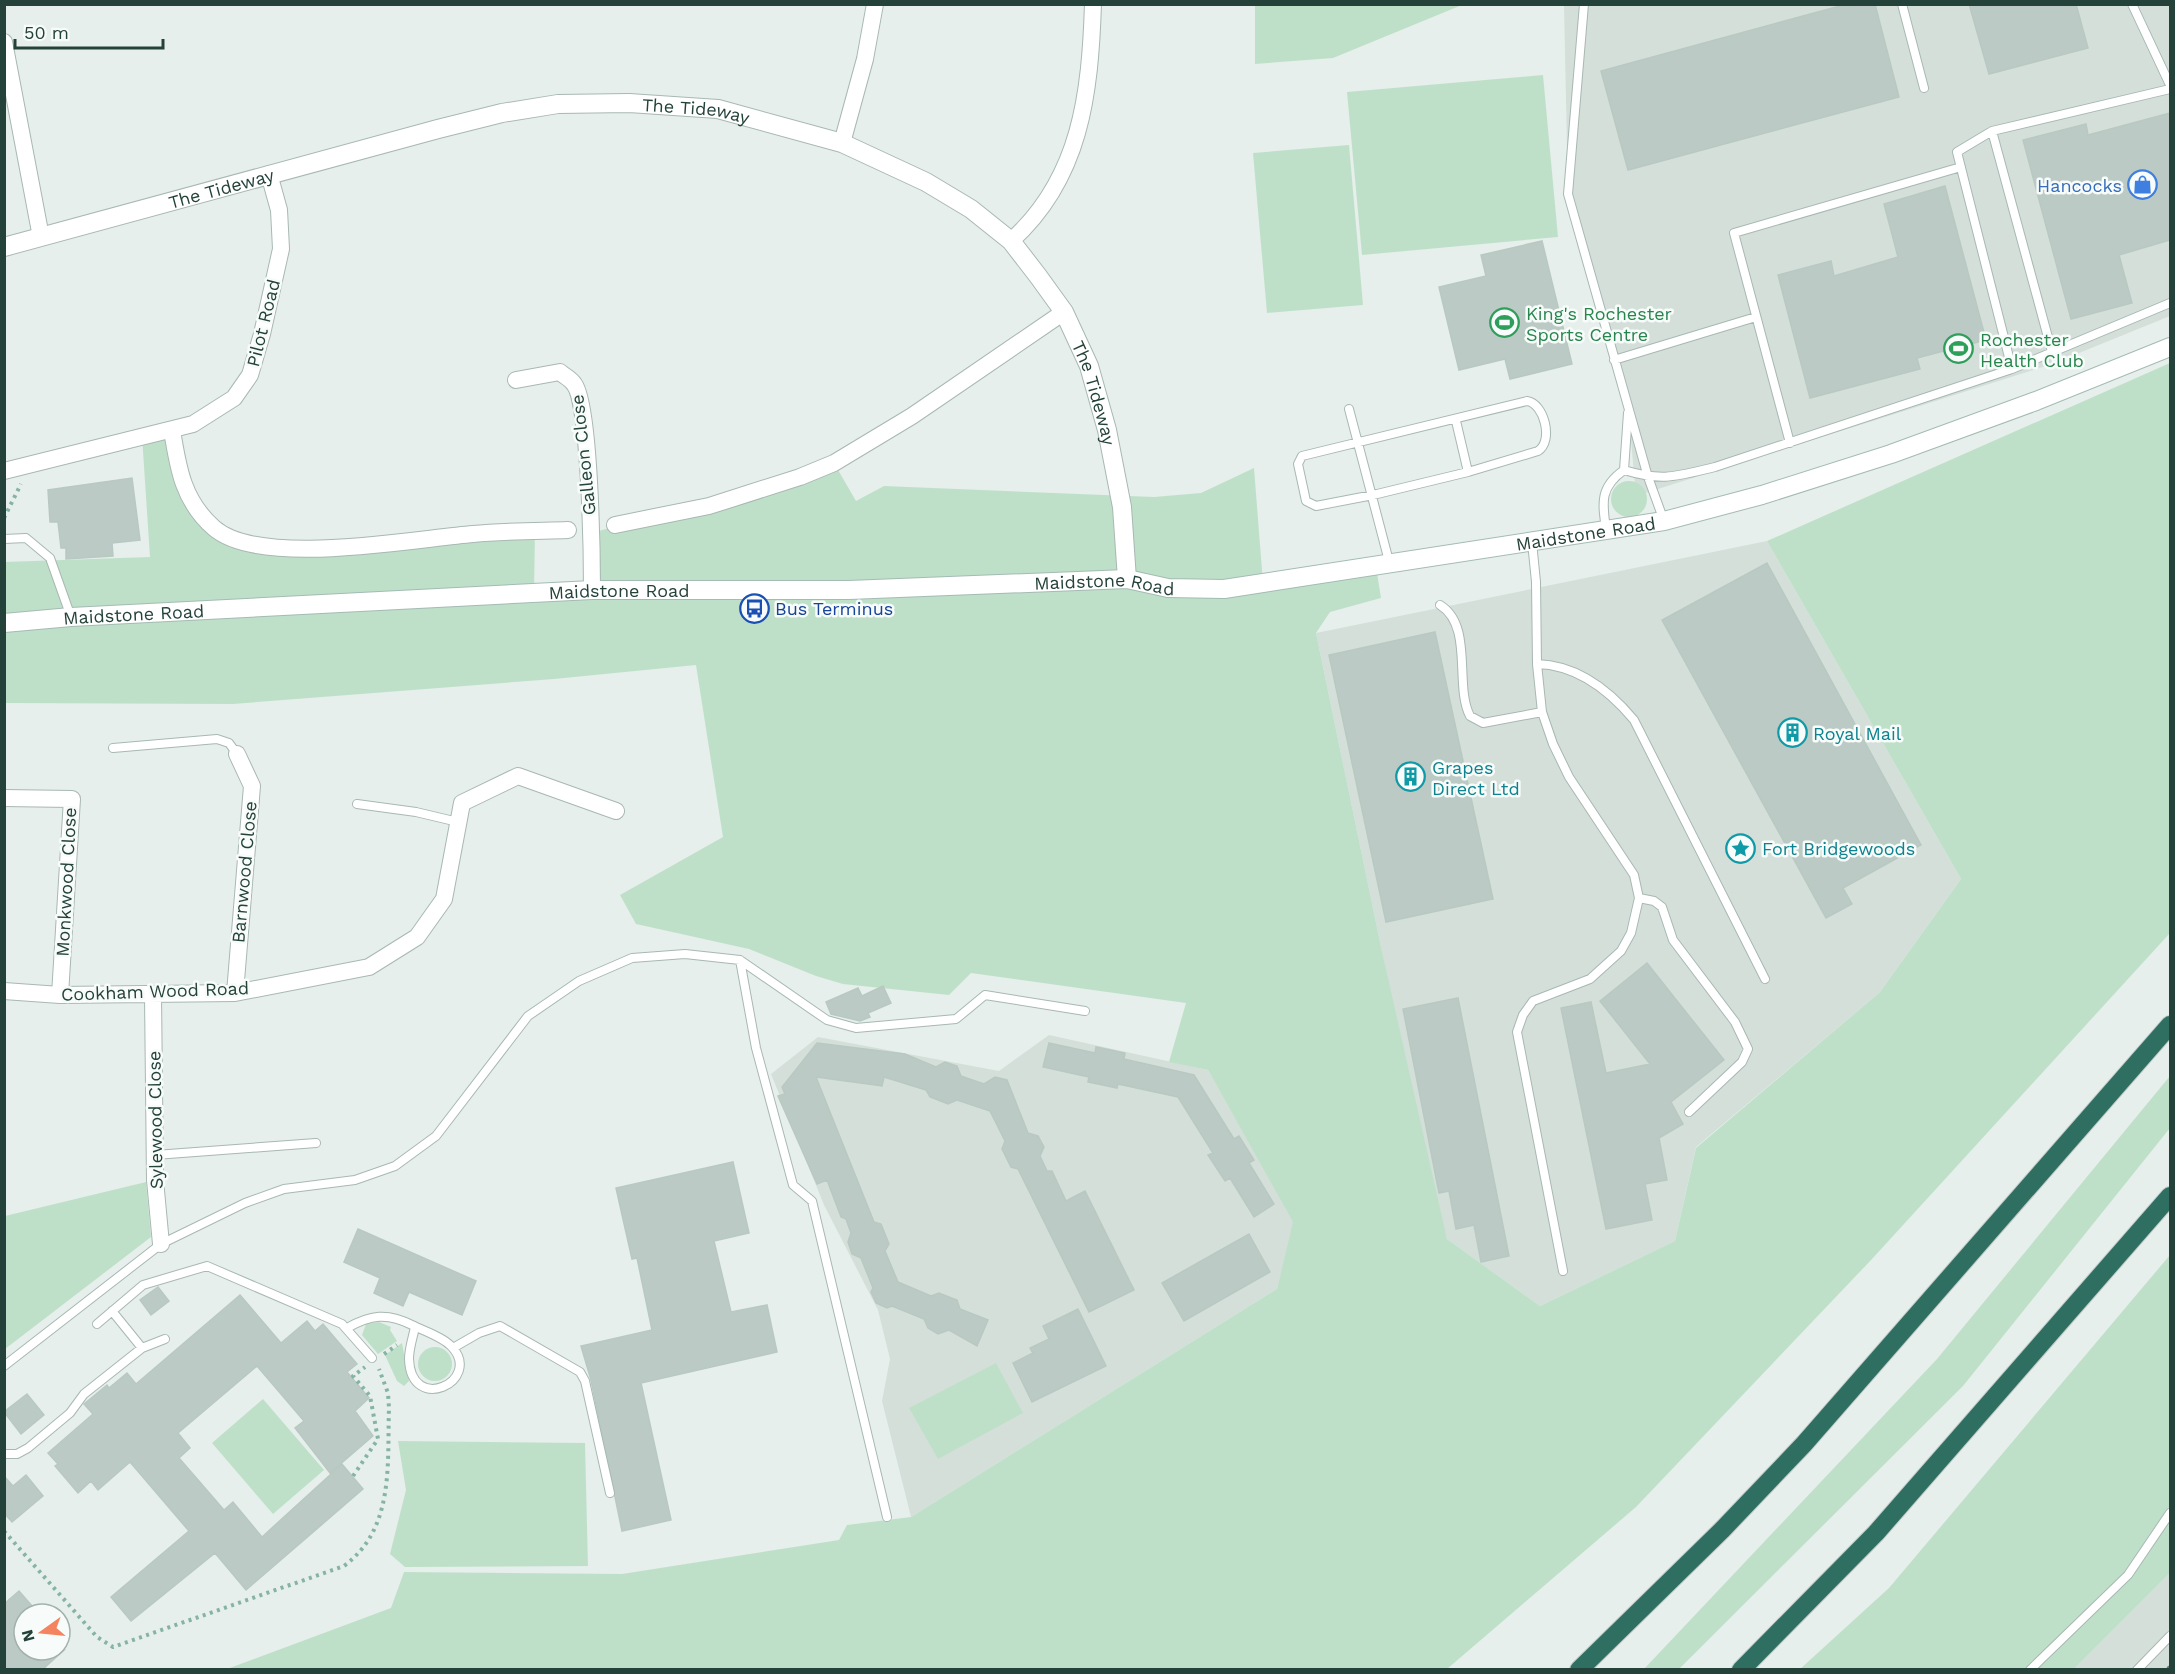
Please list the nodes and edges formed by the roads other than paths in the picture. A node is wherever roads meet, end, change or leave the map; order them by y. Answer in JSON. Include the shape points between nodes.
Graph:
{"nodes":[{"id":1,"x":875,"y":4,"type":"edge"},
{"id":2,"x":1094,"y":4,"type":"edge"},
{"id":3,"x":1584,"y":4,"type":"edge"},
{"id":4,"x":1902,"y":4,"type":"edge"},
{"id":5,"x":2133,"y":4,"type":"edge"},
{"id":6,"x":4,"y":42,"type":"edge"},
{"id":7,"x":8,"y":85,"type":"edge"},
{"id":8,"x":2170,"y":87,"type":"edge"},
{"id":9,"x":1924,"y":88,"type":"dead end"},
{"id":10,"x":1992,"y":131,"type":"junction"},
{"id":11,"x":842,"y":143,"type":"junction"},
{"id":12,"x":1961,"y":167,"type":"junction"},
{"id":13,"x":269,"y":174,"type":"junction"},
{"id":14,"x":41,"y":237,"type":"junction"},
{"id":15,"x":1011,"y":241,"type":"junction"},
{"id":16,"x":4,"y":248,"type":"edge"},
{"id":17,"x":2170,"y":303,"type":"edge"},
{"id":18,"x":1064,"y":312,"type":"junction"},
{"id":19,"x":1756,"y":317,"type":"junction"},
{"id":20,"x":2170,"y":347,"type":"edge"},
{"id":21,"x":2052,"y":352,"type":"junction"},
{"id":22,"x":1614,"y":360,"type":"junction"},
{"id":23,"x":2012,"y":369,"type":"junction"},
{"id":24,"x":516,"y":380,"type":"dead end"},
{"id":25,"x":1628,"y":407,"type":"junction"},
{"id":26,"x":1349,"y":409,"type":"dead end"},
{"id":27,"x":1456,"y":421,"type":"junction"},
{"id":28,"x":172,"y":430,"type":"junction"},
{"id":29,"x":1359,"y":443,"type":"junction"},
{"id":30,"x":1790,"y":443,"type":"junction"},
{"id":31,"x":1624,"y":470,"type":"junction"},
{"id":32,"x":4,"y":471,"type":"edge"},
{"id":33,"x":1468,"y":472,"type":"junction"},
{"id":34,"x":1648,"y":477,"type":"junction"},
{"id":35,"x":1372,"y":495,"type":"junction"},
{"id":36,"x":1664,"y":521,"type":"junction"},
{"id":37,"x":615,"y":525,"type":"dead end"},
{"id":38,"x":568,"y":530,"type":"dead end"},
{"id":39,"x":1606,"y":530,"type":"junction"},
{"id":40,"x":4,"y":539,"type":"edge"},
{"id":41,"x":1532,"y":542,"type":"junction"},
{"id":42,"x":1390,"y":565,"type":"junction"},
{"id":43,"x":1127,"y":579,"type":"junction"},
{"id":44,"x":592,"y":590,"type":"junction"},
{"id":45,"x":1440,"y":605,"type":"dead end"},
{"id":46,"x":71,"y":617,"type":"junction"},
{"id":47,"x":4,"y":623,"type":"edge"},
{"id":48,"x":1537,"y":664,"type":"junction"},
{"id":49,"x":1542,"y":712,"type":"junction"},
{"id":50,"x":113,"y":748,"type":"dead end"},
{"id":51,"x":237,"y":754,"type":"joint"},
{"id":52,"x":4,"y":798,"type":"edge"},
{"id":53,"x":357,"y":804,"type":"dead end"},
{"id":54,"x":616,"y":811,"type":"dead end"},
{"id":55,"x":458,"y":822,"type":"junction"},
{"id":56,"x":1639,"y":898,"type":"junction"},
{"id":57,"x":740,"y":960,"type":"junction"},
{"id":58,"x":1765,"y":979,"type":"dead end"},
{"id":59,"x":4,"y":992,"type":"edge"},
{"id":60,"x":235,"y":993,"type":"junction"},
{"id":61,"x":153,"y":994,"type":"junction"},
{"id":62,"x":60,"y":995,"type":"junction"},
{"id":63,"x":1085,"y":1011,"type":"dead end"},
{"id":64,"x":2170,"y":1025,"type":"edge"},
{"id":65,"x":1689,"y":1112,"type":"dead end"},
{"id":66,"x":316,"y":1143,"type":"dead end"},
{"id":67,"x":155,"y":1155,"type":"junction"},
{"id":68,"x":2170,"y":1196,"type":"edge"},
{"id":69,"x":161,"y":1244,"type":"junction"},
{"id":70,"x":1563,"y":1271,"type":"dead end"},
{"id":71,"x":112,"y":1311,"type":"junction"},
{"id":72,"x":97,"y":1324,"type":"dead end"},
{"id":73,"x":415,"y":1327,"type":"junction"},
{"id":74,"x":348,"y":1328,"type":"junction"},
{"id":75,"x":165,"y":1339,"type":"dead end"},
{"id":76,"x":142,"y":1348,"type":"junction"},
{"id":77,"x":453,"y":1348,"type":"junction"},
{"id":78,"x":373,"y":1359,"type":"road end"},
{"id":79,"x":4,"y":1366,"type":"edge"},
{"id":80,"x":4,"y":1454,"type":"edge"},
{"id":81,"x":610,"y":1493,"type":"dead end"},
{"id":82,"x":2170,"y":1513,"type":"edge"},
{"id":83,"x":887,"y":1517,"type":"dead end"},
{"id":84,"x":2170,"y":1636,"type":"edge"},
{"id":85,"x":1579,"y":1670,"type":"edge"},
{"id":86,"x":1741,"y":1670,"type":"edge"},
{"id":87,"x":2030,"y":1670,"type":"edge"},
{"id":88,"x":2137,"y":1670,"type":"edge"}],
"edges":[{"from":1,"to":11,"type":"street"},
{"from":2,"to":15,"type":"street","via":[[1090,77],[1076,139],[1045,205]]},
{"from":3,"to":22,"type":"lane","via":[[1568,194]]},
{"from":4,"to":9,"type":"lane"},
{"from":5,"to":8,"type":"lane"},
{"from":6,"to":7,"type":"street"},
{"from":7,"to":14,"type":"street"},
{"from":8,"to":10,"type":"lane"},
{"from":10,"to":12,"type":"lane","via":[[1958,152]]},
{"from":10,"to":21,"type":"lane"},
{"from":11,"to":13,"type":"main road","name":"The Tideway","via":[[718,109],[629,103],[558,104],[491,116]]},
{"from":11,"to":15,"type":"main road","name":"The Tideway","via":[[926,182],[971,209]]},
{"from":12,"to":19,"type":"lane","via":[[1734,233]]},
{"from":12,"to":23,"type":"lane"},
{"from":13,"to":14,"type":"main road","name":"The Tideway"},
{"from":13,"to":28,"type":"street","name":"Pilot Road","via":[[279,210],[281,249],[250,375],[234,398],[215,412]]},
{"from":14,"to":16,"type":"main road","name":"The Tideway"},
{"from":15,"to":18,"type":"main road","name":"The Tideway"},
{"from":17,"to":21,"type":"lane"},
{"from":18,"to":37,"type":"street","via":[[912,416],[834,463],[709,506]]},
{"from":18,"to":43,"type":"main road","name":"The Tideway","via":[[1089,366],[1107,430],[1122,507]]},
{"from":19,"to":22,"type":"lane"},
{"from":19,"to":30,"type":"lane"},
{"from":20,"to":36,"type":"main road","name":"Maidstone Road","via":[[1891,454]]},
{"from":21,"to":23,"type":"lane"},
{"from":22,"to":25,"type":"lane"},
{"from":23,"to":30,"type":"lane"},
{"from":24,"to":44,"type":"street","name":"Galleon Close","via":[[560,372],[575,385],[584,423]]},
{"from":25,"to":31,"type":"lane"},
{"from":25,"to":34,"type":"lane"},
{"from":26,"to":29,"type":"lane"},
{"from":27,"to":29,"type":"lane"},
{"from":27,"to":33,"type":"lane"},
{"from":27,"to":33,"type":"lane","via":[[1532,402],[1540,409],[1547,439],[1544,447]]},
{"from":28,"to":32,"type":"street"},
{"from":28,"to":38,"type":"street","via":[[183,488],[196,510],[215,529],[243,543],[271,549]]},
{"from":29,"to":35,"type":"lane"},
{"from":29,"to":35,"type":"lane","via":[[1302,456],[1298,464],[1306,501],[1316,506]]},
{"from":30,"to":34,"type":"lane","via":[[1669,478]]},
{"from":31,"to":34,"type":"lane"},
{"from":31,"to":39,"type":"lane","via":[[1612,478],[1604,496]]},
{"from":33,"to":35,"type":"lane"},
{"from":34,"to":36,"type":"lane"},
{"from":35,"to":42,"type":"lane"},
{"from":36,"to":39,"type":"main road","name":"Maidstone Road"},
{"from":39,"to":41,"type":"main road","name":"Maidstone Road"},
{"from":40,"to":46,"type":"lane","via":[[26,538],[50,558]]},
{"from":41,"to":42,"type":"main road","name":"Maidstone Road"},
{"from":41,"to":48,"type":"lane"},
{"from":42,"to":43,"type":"main road","name":"Maidstone Road","via":[[1224,589],[1168,588]]},
{"from":43,"to":44,"type":"main road","name":"Maidstone Road","via":[[849,590]]},
{"from":44,"to":46,"type":"main road","name":"Maidstone Road"},
{"from":45,"to":49,"type":"lane","via":[[1452,616],[1461,646],[1463,689],[1470,716],[1483,723]]},
{"from":46,"to":47,"type":"main road","name":"Maidstone Road"},
{"from":48,"to":49,"type":"lane"},
{"from":48,"to":58,"type":"lane","via":[[1585,676],[1620,703],[1634,720]]},
{"from":49,"to":56,"type":"lane","via":[[1569,777],[1634,875]]},
{"from":50,"to":51,"type":"lane","via":[[217,739],[229,743]]},
{"from":51,"to":60,"type":"street","name":"Barnwood Close","via":[[252,786]]},
{"from":52,"to":62,"type":"street","name":"Monkwood Close","via":[[72,799]]},
{"from":53,"to":55,"type":"lane"},
{"from":54,"to":55,"type":"street","name":"Cookham Wood Road","via":[[518,776],[462,803]]},
{"from":55,"to":60,"type":"street","name":"Cookham Wood Road","via":[[444,898],[417,937],[369,967]]},
{"from":56,"to":65,"type":"lane","via":[[1662,907],[1673,939],[1735,1022],[1747,1045],[1747,1056],[1742,1062]]},
{"from":56,"to":70,"type":"lane","via":[[1631,933],[1621,951],[1590,979],[1533,1001],[1517,1032]]},
{"from":57,"to":63,"type":"lane","via":[[827,1020],[856,1028],[956,1019],[985,995]]},
{"from":57,"to":69,"type":"lane","via":[[685,954],[632,958],[605,968],[554,996],[528,1016],[436,1136],[395,1166],[355,1180],[284,1189],[245,1203]]},
{"from":57,"to":83,"type":"lane","via":[[756,1048],[793,1185],[812,1201]]},
{"from":59,"to":62,"type":"street","name":"Cookham Wood Road"},
{"from":60,"to":61,"type":"street","name":"Cookham Wood Road"},
{"from":61,"to":62,"type":"street","name":"Cookham Wood Road"},
{"from":61,"to":67,"type":"street","name":"Sylewood Close"},
{"from":64,"to":85,"type":"highway","via":[[1804,1444],[1708,1545]]},
{"from":66,"to":67,"type":"lane"},
{"from":67,"to":69,"type":"street","name":"Sylewood Close"},
{"from":68,"to":86,"type":"highway","via":[[1876,1533]]},
{"from":69,"to":79,"type":"lane"},
{"from":71,"to":72,"type":"lane"},
{"from":71,"to":74,"type":"lane","via":[[143,1285],[207,1266]]},
{"from":71,"to":76,"type":"lane"},
{"from":73,"to":74,"type":"lane","via":[[399,1319],[370,1316]]},
{"from":73,"to":77,"type":"lane"},
{"from":73,"to":77,"type":"lane","via":[[410,1366],[417,1381],[425,1387],[440,1389],[453,1381],[459,1365]]},
{"from":74,"to":78,"type":"lane"},
{"from":75,"to":76,"type":"lane"},
{"from":76,"to":80,"type":"lane","via":[[84,1394],[70,1413],[28,1448]]},
{"from":77,"to":81,"type":"lane","via":[[500,1326],[580,1372]]},
{"from":82,"to":87,"type":"lane","via":[[2128,1575]]},
{"from":84,"to":88,"type":"lane"}]}
